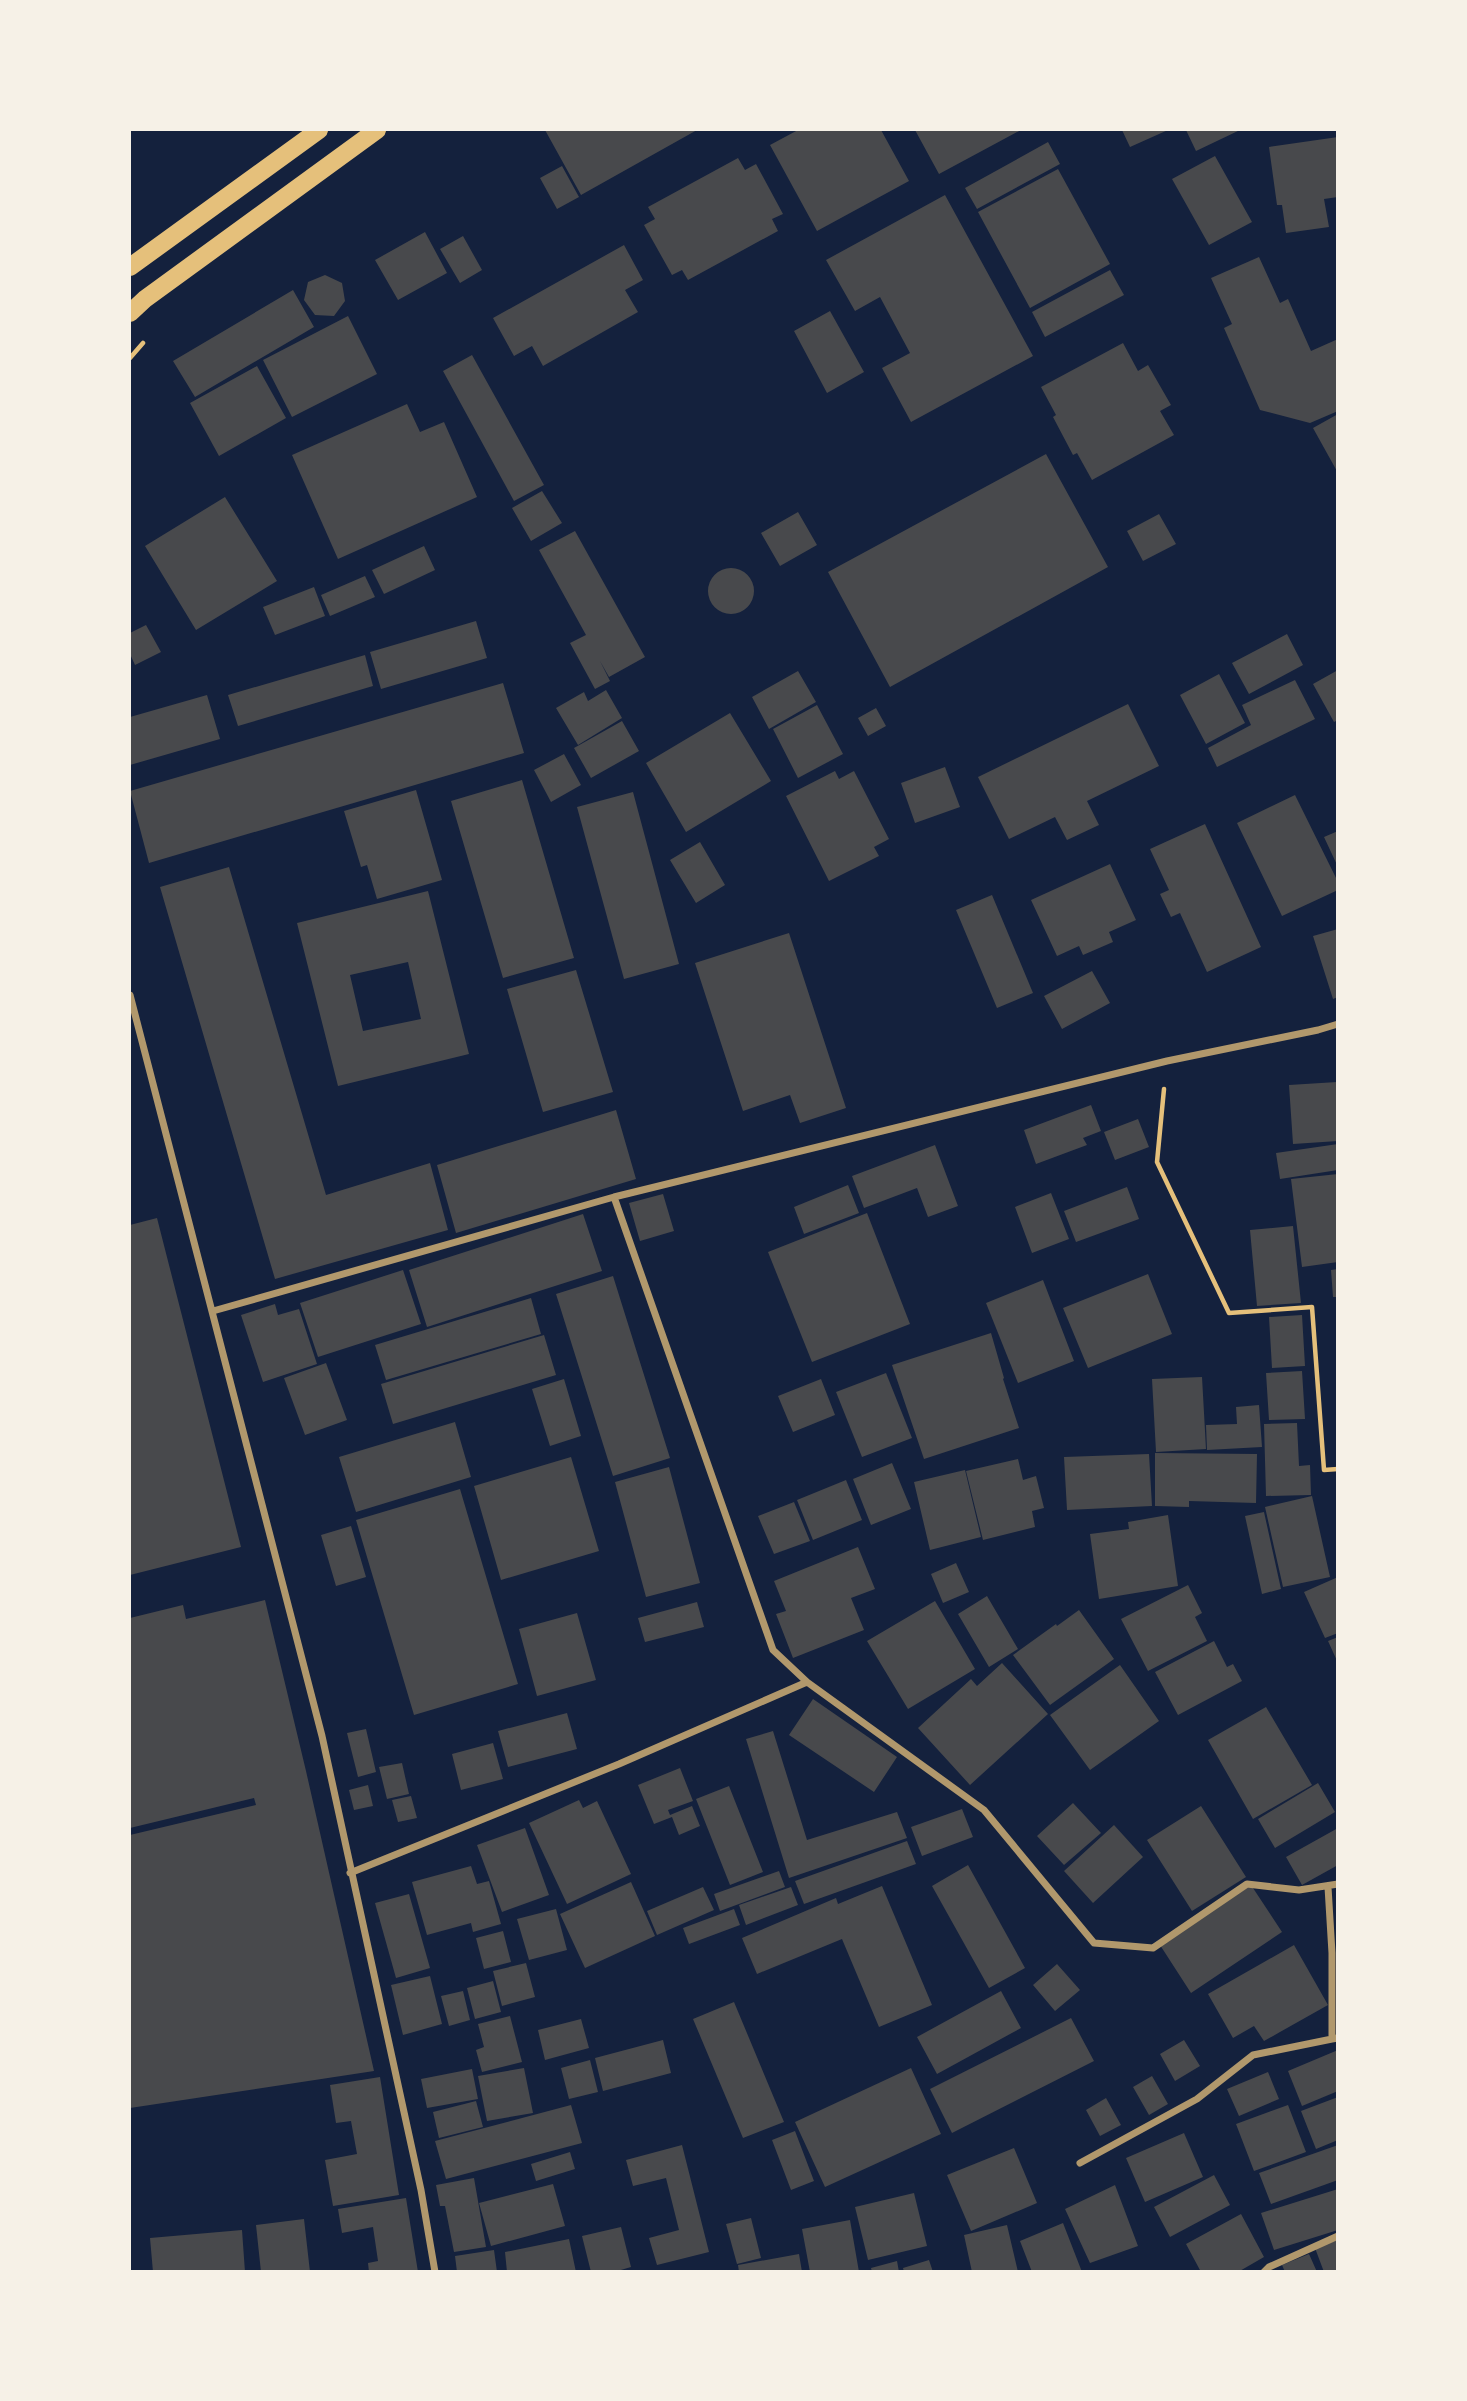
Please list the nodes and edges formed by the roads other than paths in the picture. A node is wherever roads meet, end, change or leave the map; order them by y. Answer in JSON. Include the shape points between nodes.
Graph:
{"nodes":[{"id":1,"x":319,"y":130,"type":"edge"},
{"id":2,"x":377,"y":130,"type":"edge"},
{"id":3,"x":130,"y":267,"type":"edge"},
{"id":4,"x":130,"y":313,"type":"edge"},
{"id":5,"x":130,"y":995,"type":"edge"},
{"id":6,"x":1338,"y":1024,"type":"edge"},
{"id":7,"x":614,"y":1197,"type":"junction"},
{"id":8,"x":213,"y":1311,"type":"junction"},
{"id":9,"x":807,"y":1682,"type":"junction"},
{"id":10,"x":350,"y":1873,"type":"junction"},
{"id":11,"x":1338,"y":1884,"type":"edge"},
{"id":12,"x":1328,"y":1887,"type":"junction"},
{"id":13,"x":1335,"y":2038,"type":"edge"},
{"id":14,"x":1080,"y":2163,"type":"dead end"},
{"id":15,"x":1338,"y":2236,"type":"edge"},
{"id":16,"x":435,"y":2272,"type":"edge"},
{"id":17,"x":1264,"y":2272,"type":"edge"}],
"edges":[{"from":1,"to":3,"type":"main road"},
{"from":2,"to":4,"type":"main road"},
{"from":5,"to":8,"type":"street"},
{"from":6,"to":7,"type":"street","via":[[1167,1061]]},
{"from":7,"to":8,"type":"street"},
{"from":7,"to":9,"type":"street","via":[[773,1650]]},
{"from":8,"to":10,"type":"street","via":[[322,1736]]},
{"from":9,"to":10,"type":"street"},
{"from":9,"to":12,"type":"street","via":[[984,1810],[1094,1944],[1153,1948],[1247,1884],[1299,1890]]},
{"from":10,"to":16,"type":"street"},
{"from":11,"to":12,"type":"street"},
{"from":12,"to":13,"type":"street"},
{"from":13,"to":14,"type":"street","via":[[1253,2055],[1197,2099]]},
{"from":15,"to":17,"type":"street"}]}
